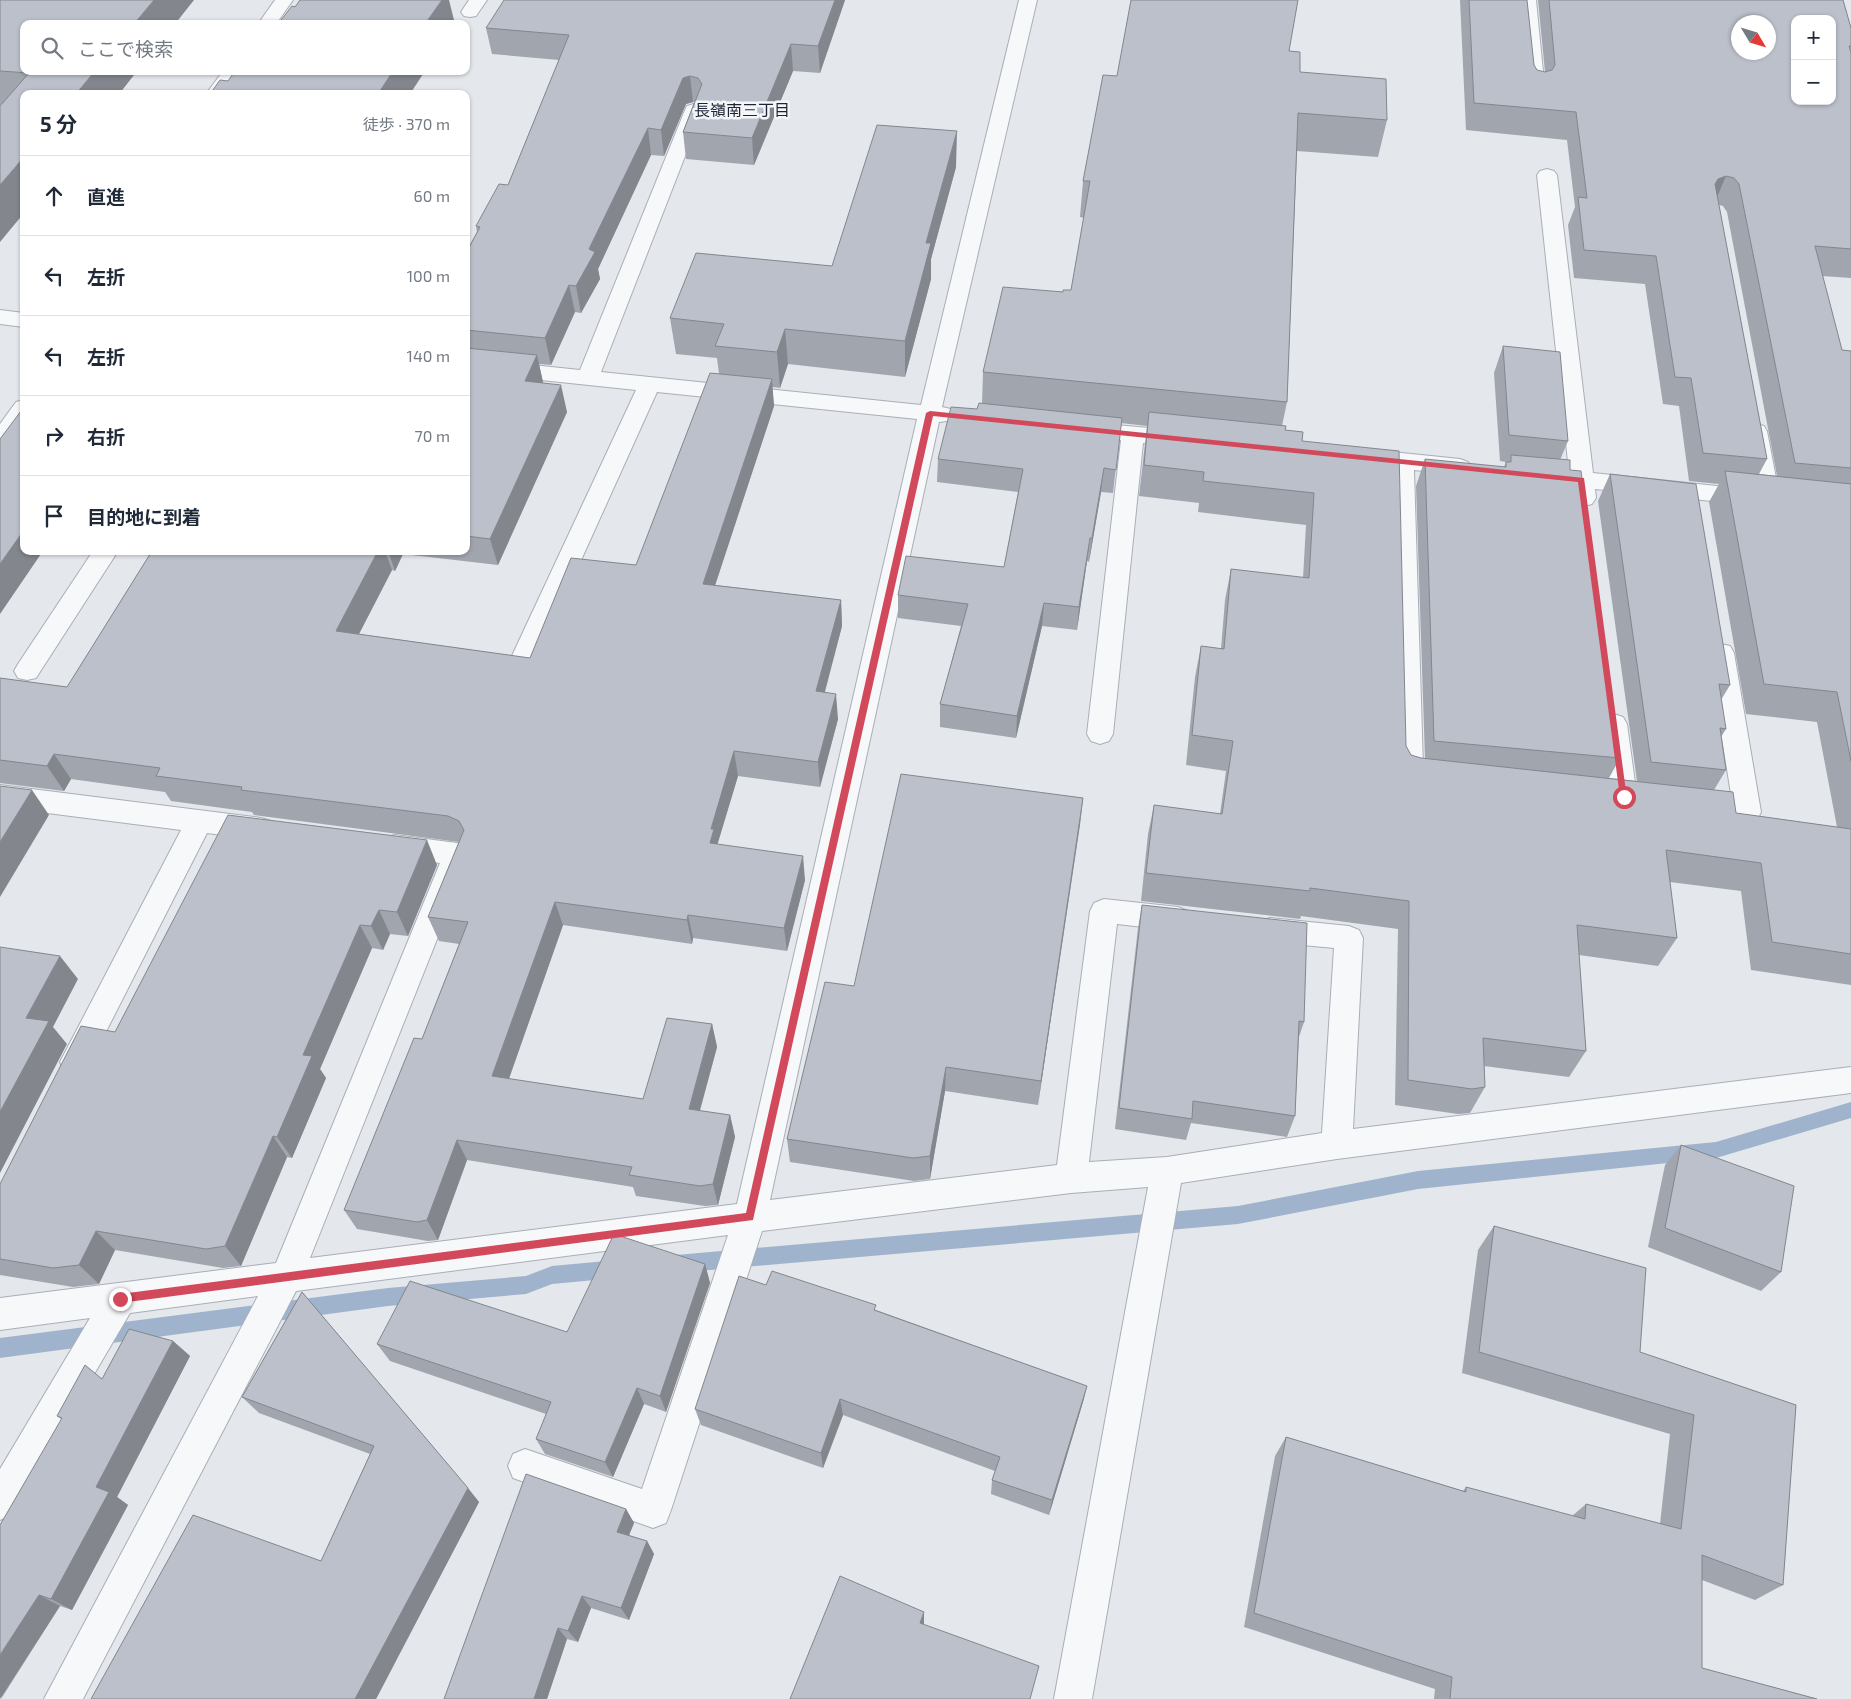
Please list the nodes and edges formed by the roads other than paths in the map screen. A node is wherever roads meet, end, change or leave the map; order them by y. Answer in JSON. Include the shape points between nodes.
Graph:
{"nodes":[{"id":1,"x":284,"y":0,"type":"edge"},
{"id":2,"x":1028,"y":0,"type":"edge"},
{"id":3,"x":1527,"y":0,"type":"edge"},
{"id":4,"x":269,"y":20,"type":"edge"},
{"id":5,"x":229,"y":75,"type":"edge"},
{"id":6,"x":218,"y":90,"type":"edge"},
{"id":7,"x":1536,"y":92,"type":"edge"},
{"id":8,"x":694,"y":110,"type":"edge"},
{"id":9,"x":1547,"y":175,"type":"dead end"},
{"id":10,"x":0,"y":317,"type":"edge"},
{"id":11,"x":20,"y":320,"type":"edge"},
{"id":12,"x":470,"y":365,"type":"edge"},
{"id":13,"x":588,"y":378,"type":"junction"},
{"id":14,"x":650,"y":384,"type":"junction"},
{"id":15,"x":20,"y":412,"type":"edge"},
{"id":16,"x":930,"y":413,"type":"junction"},
{"id":17,"x":1752,"y":413,"type":"edge"},
{"id":18,"x":968,"y":417,"type":"edge"},
{"id":19,"x":1065,"y":427,"type":"edge"},
{"id":20,"x":1133,"y":434,"type":"junction"},
{"id":21,"x":0,"y":440,"type":"edge"},
{"id":22,"x":1200,"y":441,"type":"edge"},
{"id":23,"x":1345,"y":455,"type":"edge"},
{"id":24,"x":1402,"y":461,"type":"junction"},
{"id":25,"x":1478,"y":469,"type":"edge"},
{"id":26,"x":1525,"y":474,"type":"edge"},
{"id":27,"x":1582,"y":480,"type":"junction"},
{"id":28,"x":1587,"y":518,"type":"edge"},
{"id":29,"x":103,"y":555,"type":"edge"},
{"id":30,"x":1716,"y":627,"type":"edge"},
{"id":31,"x":523,"y":660,"type":"edge"},
{"id":32,"x":27,"y":671,"type":"dead end"},
{"id":33,"x":1611,"y":701,"type":"edge"},
{"id":34,"x":1100,"y":734,"type":"dead end"},
{"id":35,"x":1448,"y":780,"type":"edge"},
{"id":36,"x":0,"y":796,"type":"edge"},
{"id":37,"x":1624,"y":797,"type":"edge"},
{"id":38,"x":1681,"y":804,"type":"edge"},
{"id":39,"x":199,"y":821,"type":"junction"},
{"id":40,"x":285,"y":832,"type":"edge"},
{"id":41,"x":371,"y":843,"type":"edge"},
{"id":42,"x":1202,"y":922,"type":"edge"},
{"id":43,"x":1241,"y":926,"type":"edge"},
{"id":44,"x":1851,"y":1080,"type":"edge"},
{"id":45,"x":63,"y":1085,"type":"edge"},
{"id":46,"x":1337,"y":1145,"type":"junction"},
{"id":47,"x":1167,"y":1172,"type":"junction"},
{"id":48,"x":1071,"y":1178,"type":"junction"},
{"id":49,"x":750,"y":1217,"type":"junction"},
{"id":50,"x":286,"y":1277,"type":"junction"},
{"id":51,"x":120,"y":1299,"type":"junction"},
{"id":52,"x":0,"y":1314,"type":"edge"},
{"id":53,"x":525,"y":1466,"type":"dead end"},
{"id":54,"x":0,"y":1502,"type":"edge"},
{"id":55,"x":63,"y":1699,"type":"edge"},
{"id":56,"x":1073,"y":1699,"type":"edge"}],
"edges":[{"from":1,"to":4,"type":"street"},
{"from":2,"to":16,"type":"street"},
{"from":3,"to":7,"type":"street"},
{"from":5,"to":6,"type":"street"},
{"from":8,"to":13,"type":"street"},
{"from":9,"to":27,"type":"street"},
{"from":10,"to":11,"type":"street"},
{"from":12,"to":13,"type":"street"},
{"from":13,"to":14,"type":"street"},
{"from":14,"to":16,"type":"street"},
{"from":14,"to":31,"type":"street"},
{"from":15,"to":21,"type":"street"},
{"from":16,"to":18,"type":"street"},
{"from":16,"to":49,"type":"street"},
{"from":17,"to":27,"type":"street","via":[[1778,500],[1696,501]]},
{"from":19,"to":20,"type":"street"},
{"from":20,"to":22,"type":"street"},
{"from":20,"to":34,"type":"street"},
{"from":23,"to":24,"type":"street"},
{"from":24,"to":25,"type":"street"},
{"from":24,"to":35,"type":"street","via":[[1410,776]]},
{"from":26,"to":27,"type":"street"},
{"from":27,"to":28,"type":"street"},
{"from":29,"to":32,"type":"street"},
{"from":30,"to":38,"type":"street","via":[[1747,812]]},
{"from":33,"to":37,"type":"street"},
{"from":36,"to":39,"type":"street"},
{"from":39,"to":40,"type":"street"},
{"from":39,"to":45,"type":"street"},
{"from":41,"to":50,"type":"street","via":[[457,854]]},
{"from":42,"to":48,"type":"street","via":[[1104,911]]},
{"from":43,"to":46,"type":"street","via":[[1349,938]]},
{"from":44,"to":46,"type":"street"},
{"from":46,"to":47,"type":"street"},
{"from":47,"to":48,"type":"street"},
{"from":47,"to":56,"type":"street"},
{"from":48,"to":49,"type":"street"},
{"from":49,"to":50,"type":"street"},
{"from":49,"to":53,"type":"street","via":[[653,1510]]},
{"from":50,"to":51,"type":"street"},
{"from":50,"to":55,"type":"street"},
{"from":51,"to":52,"type":"street"},
{"from":51,"to":54,"type":"street"}]}
